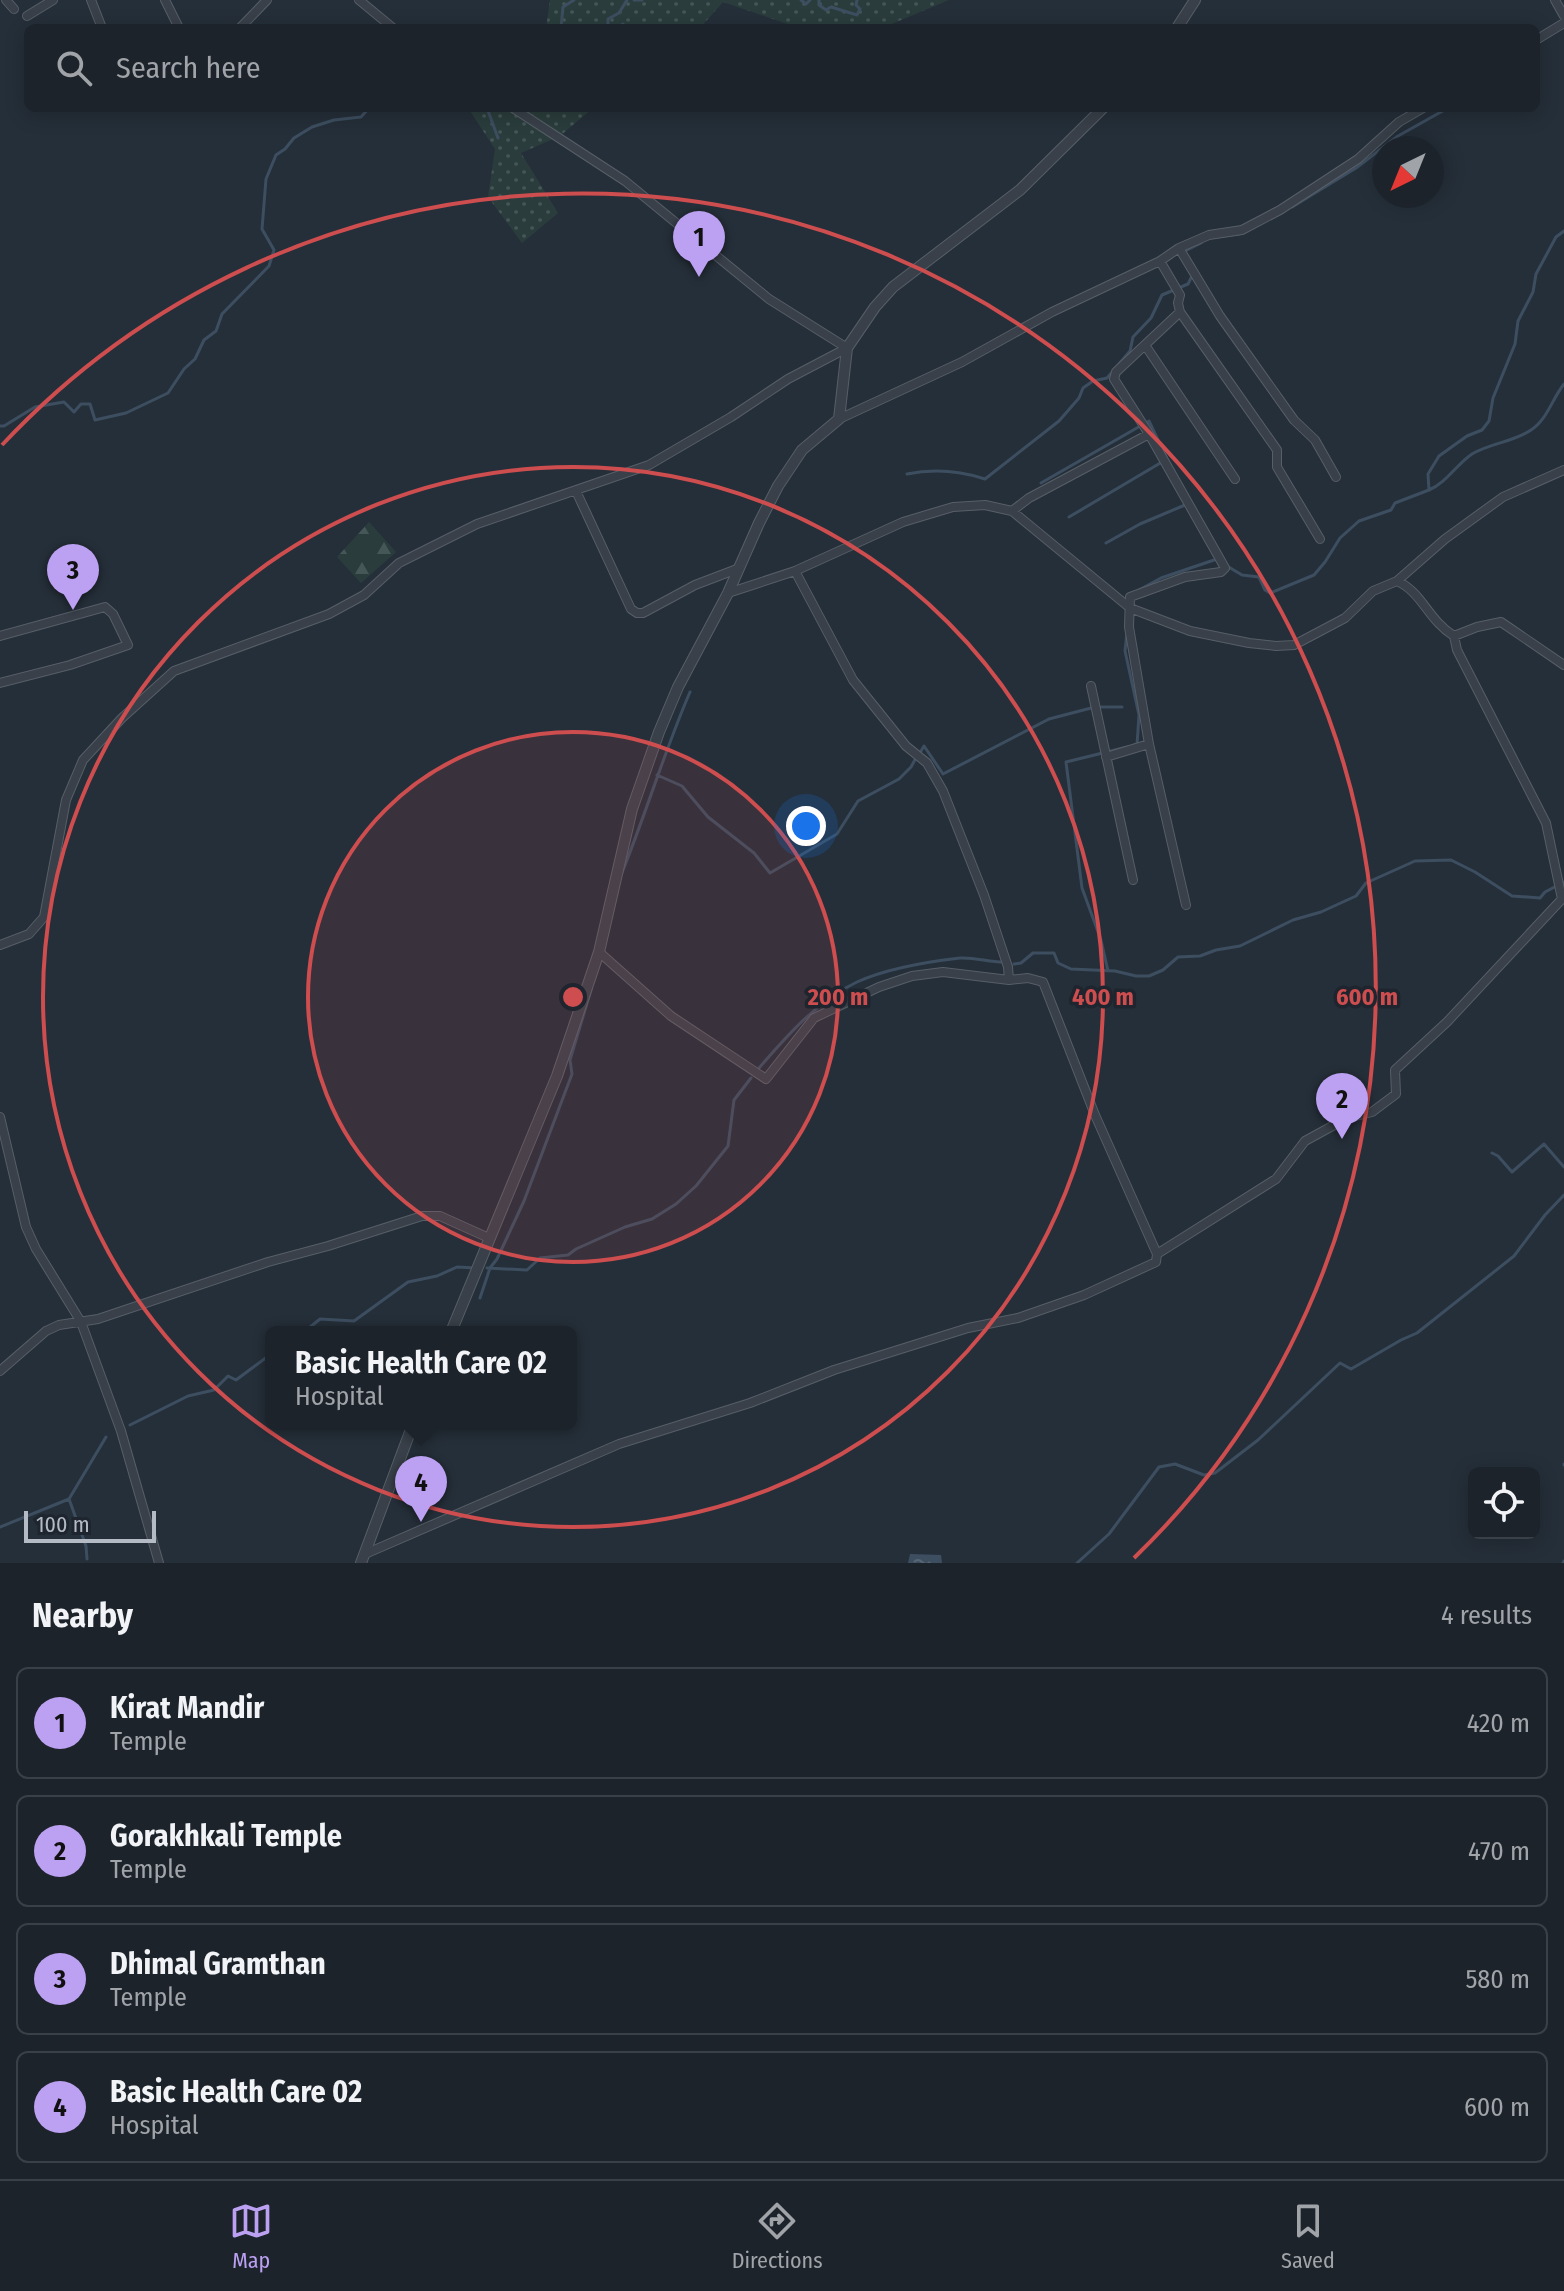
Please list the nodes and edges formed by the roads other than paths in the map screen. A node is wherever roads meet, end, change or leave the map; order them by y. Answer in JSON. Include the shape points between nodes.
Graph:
{"nodes":[{"id":1,"x":6,"y":0,"type":"edge"},
{"id":2,"x":53,"y":0,"type":"edge"},
{"id":3,"x":91,"y":0,"type":"edge"},
{"id":4,"x":165,"y":0,"type":"edge"},
{"id":5,"x":267,"y":0,"type":"edge"},
{"id":6,"x":359,"y":0,"type":"edge"},
{"id":7,"x":1195,"y":0,"type":"edge"},
{"id":8,"x":1555,"y":0,"type":"edge"},
{"id":9,"x":14,"y":9,"type":"dead end"},
{"id":10,"x":27,"y":16,"type":"dead end"},
{"id":11,"x":1564,"y":16,"type":"edge"},
{"id":12,"x":1564,"y":23,"type":"edge"},
{"id":13,"x":100,"y":24,"type":"edge"},
{"id":14,"x":177,"y":24,"type":"edge"},
{"id":15,"x":244,"y":24,"type":"edge"},
{"id":16,"x":388,"y":24,"type":"edge"},
{"id":17,"x":1180,"y":24,"type":"edge"},
{"id":18,"x":1540,"y":38,"type":"edge"},
{"id":19,"x":519,"y":112,"type":"edge"},
{"id":20,"x":1099,"y":112,"type":"edge"},
{"id":21,"x":1416,"y":112,"type":"edge"},
{"id":22,"x":1179,"y":248,"type":"junction"},
{"id":23,"x":1160,"y":261,"type":"junction"},
{"id":24,"x":1180,"y":312,"type":"junction"},
{"id":25,"x":1145,"y":345,"type":"junction"},
{"id":26,"x":847,"y":348,"type":"junction"},
{"id":27,"x":839,"y":419,"type":"junction"},
{"id":28,"x":1149,"y":434,"type":"junction"},
{"id":29,"x":1564,"y":470,"type":"edge"},
{"id":30,"x":1336,"y":477,"type":"dead end"},
{"id":31,"x":1235,"y":479,"type":"dead end"},
{"id":32,"x":576,"y":491,"type":"junction"},
{"id":33,"x":1012,"y":511,"type":"junction"},
{"id":34,"x":1320,"y":539,"type":"dead end"},
{"id":35,"x":737,"y":569,"type":"junction"},
{"id":36,"x":795,"y":571,"type":"junction"},
{"id":37,"x":1397,"y":581,"type":"junction"},
{"id":38,"x":728,"y":593,"type":"junction"},
{"id":39,"x":1130,"y":608,"type":"junction"},
{"id":40,"x":0,"y":636,"type":"edge"},
{"id":41,"x":1454,"y":636,"type":"junction"},
{"id":42,"x":1564,"y":665,"type":"edge"},
{"id":43,"x":0,"y":683,"type":"edge"},
{"id":44,"x":1091,"y":686,"type":"dead end"},
{"id":45,"x":1149,"y":744,"type":"junction"},
{"id":46,"x":1106,"y":757,"type":"junction"},
{"id":47,"x":1133,"y":880,"type":"dead end"},
{"id":48,"x":1186,"y":905,"type":"dead end"},
{"id":49,"x":0,"y":945,"type":"edge"},
{"id":50,"x":599,"y":952,"type":"junction"},
{"id":51,"x":1009,"y":980,"type":"junction"},
{"id":52,"x":0,"y":1117,"type":"edge"},
{"id":53,"x":489,"y":1238,"type":"junction"},
{"id":54,"x":1157,"y":1254,"type":"junction"},
{"id":55,"x":81,"y":1322,"type":"junction"},
{"id":56,"x":453,"y":1326,"type":"edge"},
{"id":57,"x":0,"y":1371,"type":"edge"},
{"id":58,"x":411,"y":1430,"type":"edge"},
{"id":59,"x":363,"y":1558,"type":"edge"},
{"id":60,"x":159,"y":1563,"type":"edge"}],
"edges":[{"from":1,"to":9,"type":"street"},
{"from":2,"to":10,"type":"street"},
{"from":3,"to":13,"type":"street"},
{"from":4,"to":14,"type":"street"},
{"from":5,"to":15,"type":"street"},
{"from":6,"to":16,"type":"street"},
{"from":7,"to":17,"type":"street"},
{"from":8,"to":11,"type":"street"},
{"from":12,"to":18,"type":"street"},
{"from":19,"to":26,"type":"street","via":[[625,181],[769,299]]},
{"from":20,"to":26,"type":"street","via":[[1020,190],[893,287]]},
{"from":21,"to":22,"type":"street","via":[[1358,159],[1280,210],[1242,230],[1209,235]]},
{"from":22,"to":23,"type":"street"},
{"from":22,"to":30,"type":"street","via":[[1220,316],[1294,420],[1315,440]]},
{"from":23,"to":24,"type":"street","via":[[1180,295]]},
{"from":23,"to":27,"type":"street"},
{"from":24,"to":25,"type":"street"},
{"from":24,"to":34,"type":"street","via":[[1277,450],[1277,467]]},
{"from":25,"to":28,"type":"street","via":[[1114,379]]},
{"from":25,"to":31,"type":"street"},
{"from":26,"to":27,"type":"street"},
{"from":26,"to":32,"type":"street","via":[[649,465]]},
{"from":27,"to":35,"type":"street","via":[[802,450]]},
{"from":28,"to":33,"type":"street"},
{"from":28,"to":39,"type":"street","via":[[1225,568],[1130,597]]},
{"from":29,"to":37,"type":"street","via":[[1503,497]]},
{"from":32,"to":35,"type":"street","via":[[637,613]]},
{"from":32,"to":49,"type":"street","via":[[477,524],[399,563],[364,595],[329,614],[174,671],[83,760],[66,800],[44,917],[29,934]]},
{"from":33,"to":36,"type":"street","via":[[985,505],[953,507],[903,522]]},
{"from":33,"to":39,"type":"street"},
{"from":35,"to":38,"type":"street"},
{"from":36,"to":38,"type":"street"},
{"from":36,"to":51,"type":"street","via":[[853,680],[906,746],[927,763],[943,791],[984,895]]},
{"from":37,"to":39,"type":"street","via":[[1373,591],[1345,618],[1294,645],[1249,643],[1190,631]]},
{"from":37,"to":41,"type":"street","via":[[1410,587],[1431,618]]},
{"from":38,"to":50,"type":"street","via":[[659,732],[632,809]]},
{"from":39,"to":45,"type":"street"},
{"from":40,"to":43,"type":"street","via":[[105,607],[128,645]]},
{"from":41,"to":42,"type":"street","via":[[1501,622]]},
{"from":41,"to":54,"type":"street","via":[[1546,823],[1562,899],[1395,1070],[1396,1094],[1372,1112],[1347,1118],[1305,1141],[1276,1179]]},
{"from":44,"to":46,"type":"street"},
{"from":45,"to":46,"type":"street"},
{"from":45,"to":48,"type":"street"},
{"from":46,"to":47,"type":"street"},
{"from":50,"to":51,"type":"street","via":[[671,1016],[766,1079],[814,1018],[879,987],[943,972]]},
{"from":50,"to":53,"type":"street","via":[[557,1076]]},
{"from":51,"to":54,"type":"street","via":[[1043,982]]},
{"from":52,"to":55,"type":"street","via":[[26,1227]]},
{"from":53,"to":55,"type":"street","via":[[440,1216],[422,1216]]},
{"from":53,"to":56,"type":"street"},
{"from":54,"to":59,"type":"street","via":[[1156,1262],[1084,1295],[849,1366],[619,1444]]},
{"from":55,"to":57,"type":"street","via":[[46,1331]]},
{"from":55,"to":60,"type":"street","via":[[121,1431]]},
{"from":58,"to":59,"type":"street"}]}
